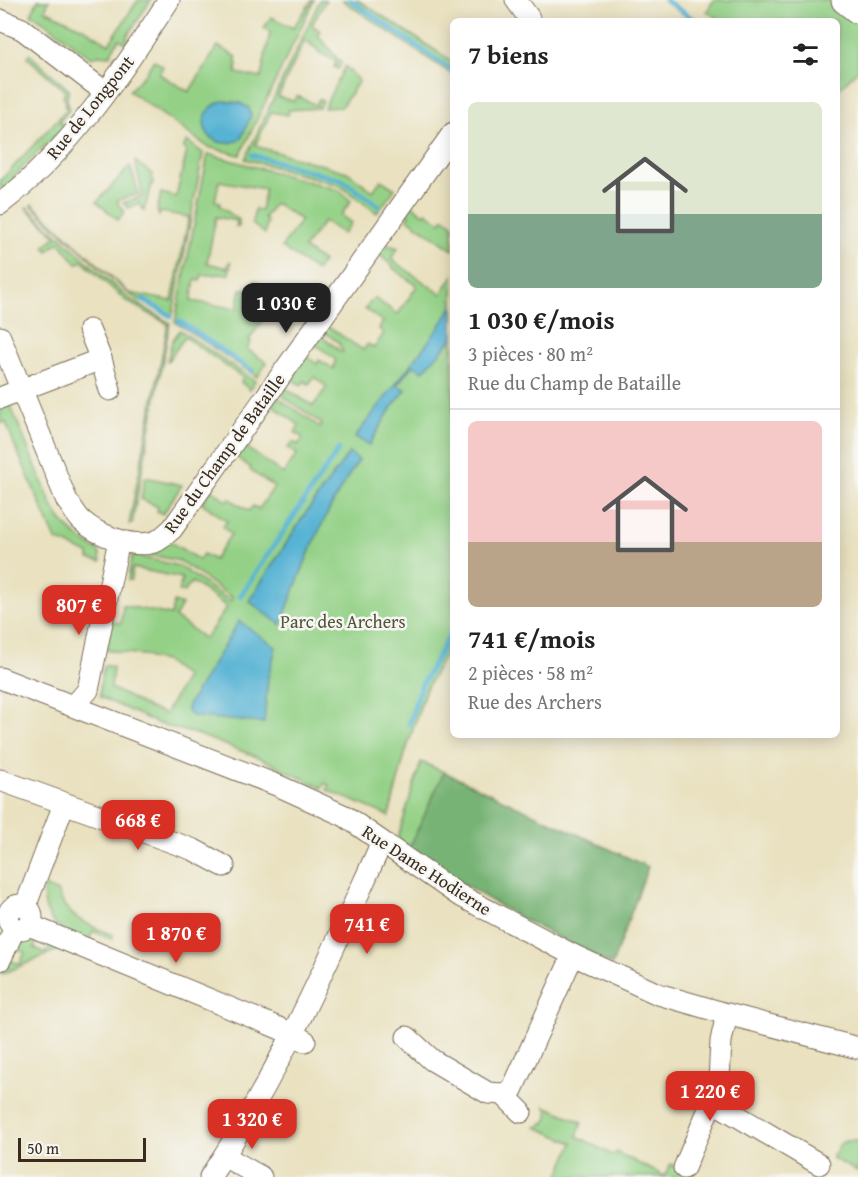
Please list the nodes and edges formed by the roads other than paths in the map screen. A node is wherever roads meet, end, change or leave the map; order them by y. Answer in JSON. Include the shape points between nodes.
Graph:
{"nodes":[{"id":1,"x":169,"y":0,"type":"edge"},
{"id":2,"x":516,"y":0,"type":"edge"},
{"id":3,"x":845,"y":0,"type":"edge"},
{"id":4,"x":858,"y":10,"type":"edge"},
{"id":5,"x":529,"y":18,"type":"edge"},
{"id":6,"x":0,"y":20,"type":"edge"},
{"id":7,"x":105,"y":92,"type":"junction"},
{"id":8,"x":450,"y":138,"type":"edge"},
{"id":9,"x":0,"y":204,"type":"edge"},
{"id":10,"x":89,"y":330,"type":"dead end"},
{"id":11,"x":0,"y":337,"type":"edge"},
{"id":12,"x":101,"y":359,"type":"junction"},
{"id":13,"x":22,"y":389,"type":"junction"},
{"id":14,"x":110,"y":390,"type":"dead end"},
{"id":15,"x":0,"y":398,"type":"edge"},
{"id":16,"x":119,"y":540,"type":"junction"},
{"id":17,"x":0,"y":678,"type":"edge"},
{"id":18,"x":75,"y":705,"type":"junction"},
{"id":19,"x":0,"y":780,"type":"edge"},
{"id":20,"x":64,"y":804,"type":"junction"},
{"id":21,"x":388,"y":846,"type":"junction"},
{"id":22,"x":224,"y":866,"type":"dead end"},
{"id":23,"x":15,"y":917,"type":"edge"},
{"id":24,"x":573,"y":955,"type":"junction"},
{"id":25,"x":0,"y":960,"type":"edge"},
{"id":26,"x":727,"y":1014,"type":"junction"},
{"id":27,"x":407,"y":1037,"type":"dead end"},
{"id":28,"x":300,"y":1038,"type":"junction"},
{"id":29,"x":858,"y":1048,"type":"edge"},
{"id":30,"x":503,"y":1094,"type":"junction"},
{"id":31,"x":718,"y":1101,"type":"junction"},
{"id":32,"x":521,"y":1112,"type":"dead end"},
{"id":33,"x":819,"y":1164,"type":"dead end"},
{"id":34,"x":226,"y":1165,"type":"edge"},
{"id":35,"x":684,"y":1168,"type":"dead end"},
{"id":36,"x":210,"y":1177,"type":"edge"},
{"id":37,"x":261,"y":1177,"type":"edge"}],
"edges":[{"from":1,"to":7,"type":"street","name":"Rue de Longpont"},
{"from":2,"to":5,"type":"street"},
{"from":3,"to":4,"type":"main road"},
{"from":6,"to":7,"type":"street","via":[[22,29]]},
{"from":7,"to":9,"type":"street","name":"Rue de Longpont","via":[[59,150]]},
{"from":8,"to":16,"type":"street","name":"Rue du Champ de Bataille","via":[[172,529],[156,541]]},
{"from":10,"to":12,"type":"street"},
{"from":11,"to":13,"type":"street","name":"Rue du Champ de Bataille"},
{"from":12,"to":13,"type":"street"},
{"from":12,"to":14,"type":"street"},
{"from":13,"to":15,"type":"street"},
{"from":13,"to":16,"type":"street","name":"Rue du Champ de Bataille","via":[[67,501],[97,532]]},
{"from":16,"to":18,"type":"street","via":[[88,690]]},
{"from":17,"to":18,"type":"street","name":"Rue Dame Hodierne"},
{"from":18,"to":21,"type":"street","name":"Rue Dame Hodierne","via":[[279,786],[345,816]]},
{"from":19,"to":20,"type":"street"},
{"from":20,"to":22,"type":"street","via":[[194,850]]},
{"from":20,"to":23,"type":"street"},
{"from":21,"to":24,"type":"street","name":"Rue Dame Hodierne","via":[[457,894]]},
{"from":21,"to":28,"type":"street"},
{"from":23,"to":25,"type":"street"},
{"from":23,"to":28,"type":"street"},
{"from":24,"to":26,"type":"street","name":"Rue Dame Hodierne","via":[[657,994]]},
{"from":24,"to":30,"type":"street","via":[[517,1083]]},
{"from":26,"to":29,"type":"street","name":"Rue Dame Hodierne"},
{"from":26,"to":31,"type":"street","via":[[721,1041]]},
{"from":27,"to":30,"type":"street","via":[[432,1060],[488,1093]]},
{"from":28,"to":34,"type":"street"},
{"from":30,"to":32,"type":"street"},
{"from":31,"to":33,"type":"street","via":[[727,1112]]},
{"from":31,"to":35,"type":"street","via":[[708,1111]]},
{"from":34,"to":36,"type":"street"},
{"from":34,"to":37,"type":"street"}]}
